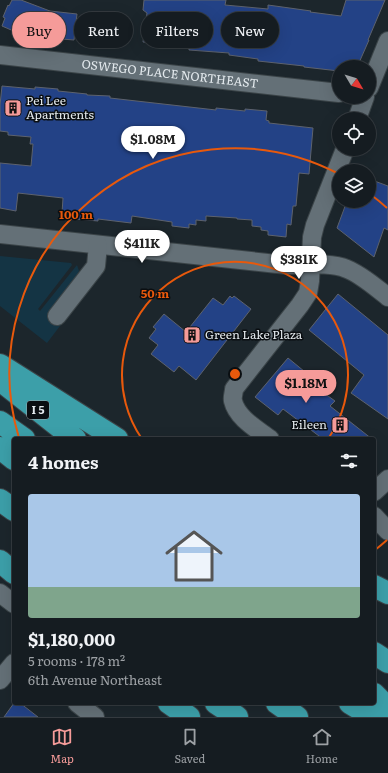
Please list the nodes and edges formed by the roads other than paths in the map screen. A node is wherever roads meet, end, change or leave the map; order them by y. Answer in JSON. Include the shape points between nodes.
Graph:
{"nodes":[{"id":1,"x":388,"y":41,"type":"edge"},
{"id":2,"x":0,"y":55,"type":"edge"},
{"id":3,"x":376,"y":67,"type":"edge"},
{"id":4,"x":332,"y":92,"type":"edge"},
{"id":5,"x":342,"y":156,"type":"edge"},
{"id":6,"x":0,"y":234,"type":"edge"},
{"id":7,"x":98,"y":245,"type":"junction"},
{"id":8,"x":312,"y":264,"type":"junction"},
{"id":9,"x":388,"y":297,"type":"edge"},
{"id":10,"x":56,"y":316,"type":"dead end"},
{"id":11,"x":0,"y":365,"type":"edge"},
{"id":12,"x":0,"y":380,"type":"edge"},
{"id":13,"x":0,"y":422,"type":"edge"},
{"id":14,"x":21,"y":437,"type":"edge"},
{"id":15,"x":73,"y":437,"type":"edge"},
{"id":16,"x":114,"y":437,"type":"edge"},
{"id":17,"x":267,"y":437,"type":"edge"},
{"id":18,"x":0,"y":448,"type":"edge"},
{"id":19,"x":12,"y":457,"type":"edge"},
{"id":20,"x":388,"y":479,"type":"edge"},
{"id":21,"x":376,"y":490,"type":"edge"},
{"id":22,"x":0,"y":500,"type":"edge"},
{"id":23,"x":12,"y":509,"type":"edge"},
{"id":24,"x":376,"y":518,"type":"edge"},
{"id":25,"x":388,"y":531,"type":"edge"},
{"id":26,"x":0,"y":561,"type":"edge"},
{"id":27,"x":12,"y":571,"type":"edge"},
{"id":28,"x":376,"y":587,"type":"edge"},
{"id":29,"x":0,"y":593,"type":"edge"},
{"id":30,"x":388,"y":593,"type":"edge"},
{"id":31,"x":12,"y":602,"type":"edge"},
{"id":32,"x":376,"y":654,"type":"edge"},
{"id":33,"x":388,"y":662,"type":"edge"},
{"id":34,"x":12,"y":665,"type":"edge"},
{"id":35,"x":0,"y":680,"type":"edge"},
{"id":36,"x":376,"y":696,"type":"edge"},
{"id":37,"x":80,"y":705,"type":"edge"},
{"id":38,"x":172,"y":705,"type":"edge"},
{"id":39,"x":219,"y":705,"type":"edge"},
{"id":40,"x":280,"y":705,"type":"edge"},
{"id":41,"x":353,"y":705,"type":"edge"},
{"id":42,"x":388,"y":708,"type":"edge"},
{"id":43,"x":95,"y":717,"type":"edge"},
{"id":44,"x":189,"y":717,"type":"edge"},
{"id":45,"x":237,"y":717,"type":"edge"},
{"id":46,"x":297,"y":717,"type":"edge"},
{"id":47,"x":373,"y":717,"type":"edge"}],
"edges":[{"from":1,"to":3,"type":"street"},
{"from":2,"to":4,"type":"street","name":"OSWEGO PLACE NORTHEAST"},
{"from":5,"to":8,"type":"street","via":[[315,225],[312,237]]},
{"from":6,"to":7,"type":"street"},
{"from":7,"to":8,"type":"street","via":[[287,265]]},
{"from":7,"to":10,"type":"street","via":[[96,266]]},
{"from":8,"to":9,"type":"street","via":[[346,268]]},
{"from":8,"to":17,"type":"street","via":[[308,293],[234,389],[232,400],[237,411]]},
{"from":11,"to":16,"type":"highway"},
{"from":12,"to":15,"type":"highway","number":"I 5"},
{"from":13,"to":14,"type":"highway"},
{"from":18,"to":19,"type":"highway"},
{"from":20,"to":21,"type":"street"},
{"from":22,"to":23,"type":"highway"},
{"from":24,"to":25,"type":"street"},
{"from":26,"to":27,"type":"highway"},
{"from":28,"to":30,"type":"highway"},
{"from":29,"to":31,"type":"street"},
{"from":32,"to":33,"type":"highway"},
{"from":34,"to":35,"type":"street"},
{"from":36,"to":42,"type":"highway"},
{"from":37,"to":43,"type":"street"},
{"from":38,"to":44,"type":"highway"},
{"from":39,"to":45,"type":"highway"},
{"from":40,"to":46,"type":"highway"},
{"from":41,"to":47,"type":"highway"}]}
